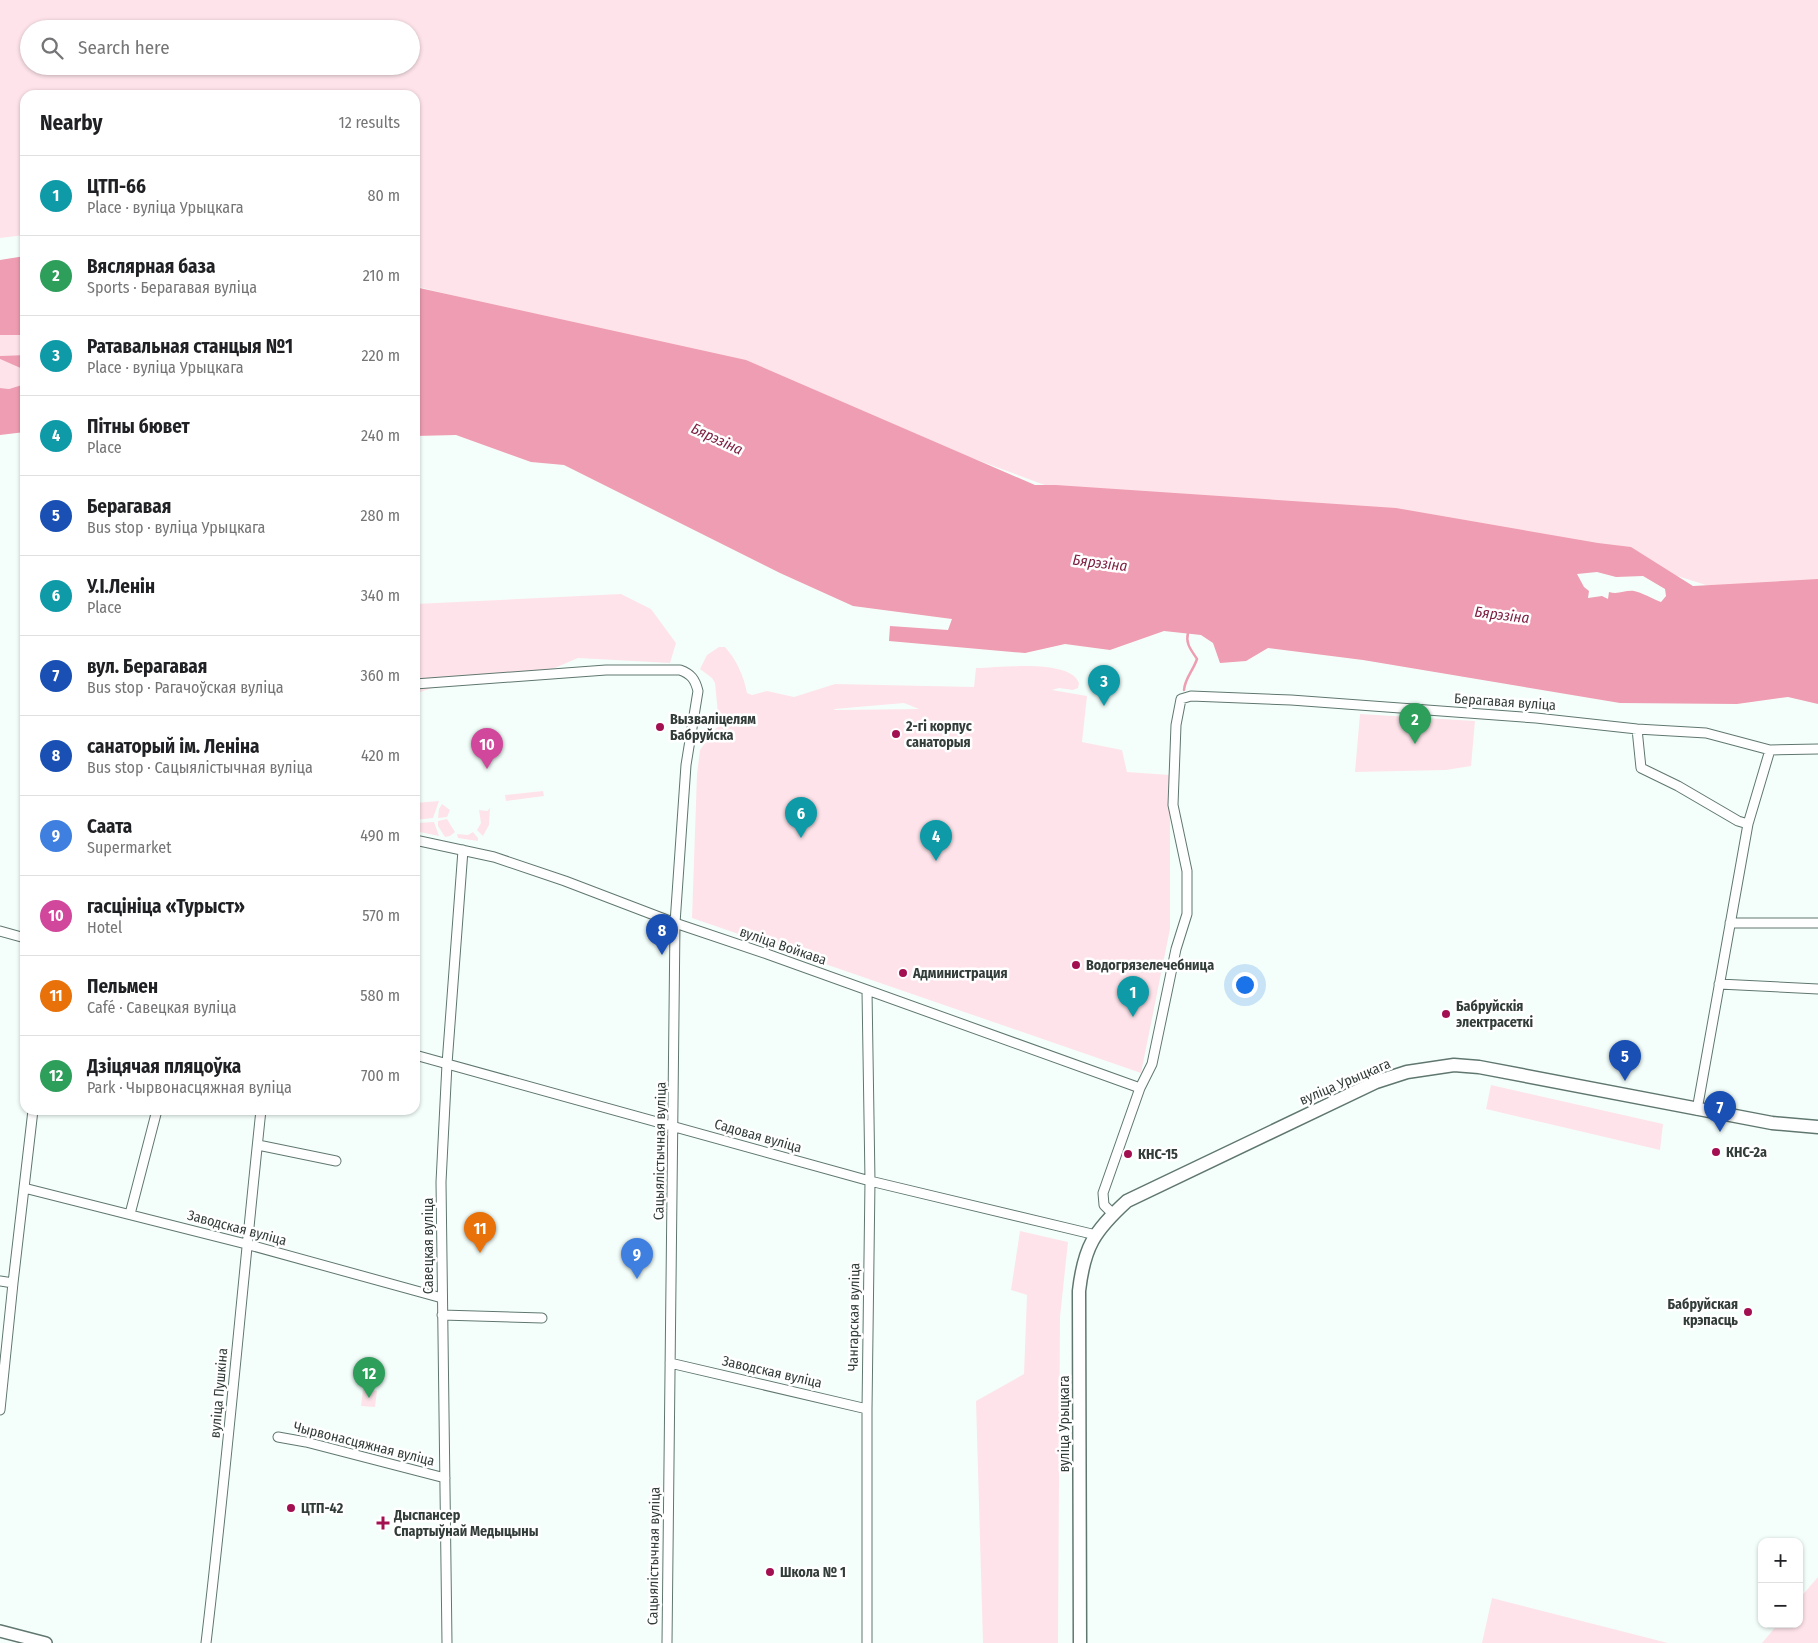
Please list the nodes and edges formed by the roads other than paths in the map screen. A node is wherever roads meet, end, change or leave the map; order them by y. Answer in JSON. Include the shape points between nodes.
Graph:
{"nodes":[{"id":1,"x":420,"y":684,"type":"edge"},
{"id":2,"x":1637,"y":729,"type":"junction"},
{"id":3,"x":1818,"y":749,"type":"edge"},
{"id":4,"x":1770,"y":750,"type":"junction"},
{"id":5,"x":1748,"y":824,"type":"junction"},
{"id":6,"x":420,"y":841,"type":"edge"},
{"id":7,"x":463,"y":850,"type":"junction"},
{"id":8,"x":1730,"y":923,"type":"junction"},
{"id":9,"x":1818,"y":923,"type":"edge"},
{"id":10,"x":675,"y":924,"type":"junction"},
{"id":11,"x":0,"y":931,"type":"edge"},
{"id":12,"x":20,"y":937,"type":"edge"},
{"id":13,"x":1719,"y":984,"type":"junction"},
{"id":14,"x":1818,"y":990,"type":"edge"},
{"id":15,"x":867,"y":991,"type":"junction"},
{"id":16,"x":420,"y":1056,"type":"edge"},
{"id":17,"x":447,"y":1064,"type":"junction"},
{"id":18,"x":1140,"y":1088,"type":"junction"},
{"id":19,"x":1697,"y":1110,"type":"junction"},
{"id":20,"x":33,"y":1115,"type":"edge"},
{"id":21,"x":156,"y":1115,"type":"edge"},
{"id":22,"x":261,"y":1115,"type":"edge"},
{"id":23,"x":674,"y":1126,"type":"junction"},
{"id":24,"x":1818,"y":1127,"type":"edge"},
{"id":25,"x":258,"y":1145,"type":"junction"},
{"id":26,"x":336,"y":1161,"type":"dead end"},
{"id":27,"x":870,"y":1181,"type":"junction"},
{"id":28,"x":24,"y":1188,"type":"junction"},
{"id":29,"x":130,"y":1214,"type":"junction"},
{"id":30,"x":1113,"y":1214,"type":"junction"},
{"id":31,"x":1096,"y":1235,"type":"junction"},
{"id":32,"x":246,"y":1244,"type":"junction"},
{"id":33,"x":0,"y":1281,"type":"edge"},
{"id":34,"x":12,"y":1282,"type":"junction"},
{"id":35,"x":442,"y":1298,"type":"junction"},
{"id":36,"x":442,"y":1315,"type":"junction"},
{"id":37,"x":542,"y":1318,"type":"dead end"},
{"id":38,"x":670,"y":1363,"type":"junction"},
{"id":39,"x":867,"y":1409,"type":"junction"},
{"id":40,"x":0,"y":1410,"type":"edge"},
{"id":41,"x":278,"y":1437,"type":"dead end"},
{"id":42,"x":445,"y":1478,"type":"junction"},
{"id":43,"x":0,"y":1631,"type":"edge"},
{"id":44,"x":46,"y":1643,"type":"edge"},
{"id":45,"x":206,"y":1643,"type":"edge"},
{"id":46,"x":447,"y":1643,"type":"edge"},
{"id":47,"x":667,"y":1643,"type":"edge"},
{"id":48,"x":866,"y":1643,"type":"edge"},
{"id":49,"x":1080,"y":1643,"type":"edge"}],
"edges":[{"from":1,"to":10,"type":"street","name":"Сацыялістычная вуліца","via":[[606,670],[680,670],[689,673],[698,691],[686,765]]},
{"from":2,"to":4,"type":"street","name":"Берагавая вуліца","via":[[1706,733]]},
{"from":2,"to":5,"type":"street","via":[[1641,768]]},
{"from":2,"to":18,"type":"street","name":"Берагавая вуліца","via":[[1536,718],[1291,700],[1191,696],[1181,699],[1176,725],[1173,805],[1187,871],[1187,914],[1176,949],[1152,1064]]},
{"from":3,"to":4,"type":"street","name":"Берагавая вуліца"},
{"from":4,"to":5,"type":"street"},
{"from":5,"to":8,"type":"street"},
{"from":6,"to":7,"type":"street","name":"вуліца Войкава"},
{"from":7,"to":10,"type":"street","name":"вуліца Войкава","via":[[503,860]]},
{"from":7,"to":17,"type":"street","name":"Савецкая вуліца"},
{"from":8,"to":9,"type":"street"},
{"from":8,"to":13,"type":"street"},
{"from":10,"to":15,"type":"street","name":"вуліца Войкава"},
{"from":10,"to":23,"type":"street","name":"Сацыялістычная вуліца"},
{"from":11,"to":12,"type":"street"},
{"from":13,"to":14,"type":"street"},
{"from":13,"to":19,"type":"street"},
{"from":15,"to":18,"type":"street","name":"вуліца Войкава"},
{"from":15,"to":27,"type":"street","name":"Чангарская вуліца"},
{"from":16,"to":17,"type":"street","name":"Садовая вуліца"},
{"from":17,"to":23,"type":"street","name":"Садовая вуліца"},
{"from":17,"to":35,"type":"street","name":"Савецкая вуліца","via":[[441,1182]]},
{"from":18,"to":30,"type":"street","via":[[1102,1193],[1104,1205]]},
{"from":19,"to":24,"type":"main road","name":"вуліца Урыцкага","via":[[1772,1124]]},
{"from":19,"to":30,"type":"main road","name":"вуліца Урыцкага","via":[[1479,1066],[1454,1065],[1407,1072],[1376,1082],[1162,1183],[1127,1200]]},
{"from":20,"to":28,"type":"street"},
{"from":21,"to":29,"type":"street"},
{"from":22,"to":25,"type":"street","name":"вуліца Пушкіна"},
{"from":23,"to":27,"type":"street","name":"Садовая вуліца"},
{"from":23,"to":38,"type":"street","name":"Сацыялістычная вуліца"},
{"from":25,"to":26,"type":"street"},
{"from":25,"to":32,"type":"street","name":"вуліца Пушкіна"},
{"from":27,"to":31,"type":"street","name":"Садовая вуліца"},
{"from":27,"to":39,"type":"street","name":"Чангарская вуліца"},
{"from":28,"to":29,"type":"street","name":"Заводская вуліца"},
{"from":28,"to":34,"type":"street"},
{"from":29,"to":32,"type":"street","name":"Заводская вуліца"},
{"from":30,"to":31,"type":"main road","name":"вуліца Урыцкага"},
{"from":31,"to":49,"type":"main road","name":"вуліца Урыцкага","via":[[1087,1250],[1079,1292]]},
{"from":32,"to":35,"type":"street","name":"Заводская вуліца"},
{"from":32,"to":45,"type":"street","name":"вуліца Пушкіна","via":[[225,1481]]},
{"from":33,"to":34,"type":"street"},
{"from":34,"to":40,"type":"street"},
{"from":35,"to":36,"type":"street","name":"Савецкая вуліца"},
{"from":36,"to":37,"type":"street"},
{"from":36,"to":42,"type":"street","name":"Савецкая вуліца"},
{"from":38,"to":39,"type":"street","name":"Заводская вуліца"},
{"from":38,"to":47,"type":"street","name":"Сацыялістычная вуліца"},
{"from":39,"to":48,"type":"street","name":"Чангарская вуліца"},
{"from":41,"to":42,"type":"street","name":"Чырвонасцяжная вуліца"},
{"from":42,"to":46,"type":"street","name":"Савецкая вуліца"},
{"from":43,"to":44,"type":"main road"}]}
